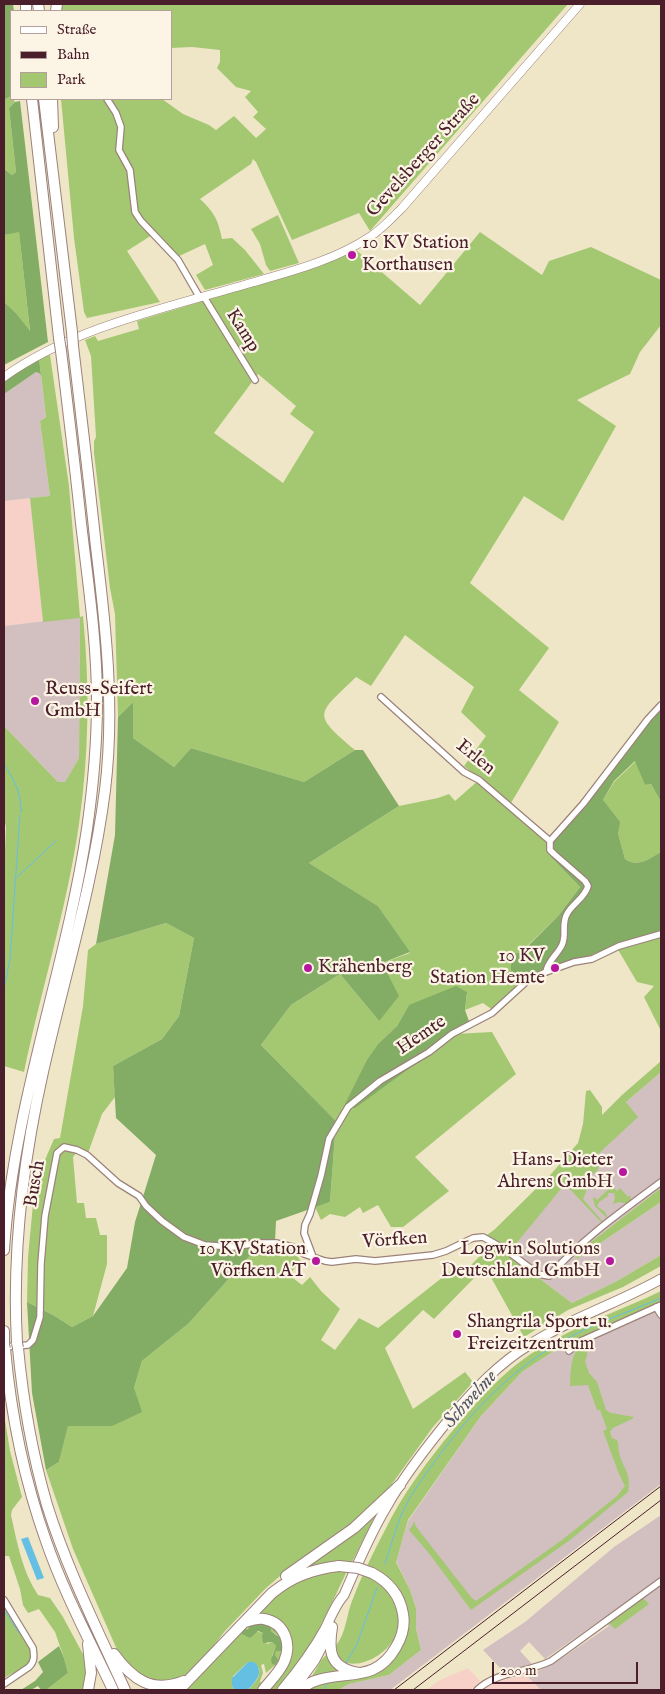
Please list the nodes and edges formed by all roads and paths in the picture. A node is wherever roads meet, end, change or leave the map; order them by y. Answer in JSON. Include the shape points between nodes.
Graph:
{"nodes":[{"id":1,"x":580,"y":4,"type":"edge"},
{"id":2,"x":32,"y":100,"type":"edge"},
{"id":3,"x":48,"y":100,"type":"edge"},
{"id":4,"x":108,"y":100,"type":"edge"},
{"id":5,"x":202,"y":298,"type":"junction"},
{"id":6,"x":4,"y":377,"type":"edge"},
{"id":7,"x":254,"y":380,"type":"dead end"},
{"id":8,"x":381,"y":697,"type":"dead end"},
{"id":9,"x":661,"y":704,"type":"edge"},
{"id":10,"x":550,"y":841,"type":"junction"},
{"id":11,"x":661,"y":934,"type":"edge"},
{"id":12,"x":546,"y":972,"type":"junction"},
{"id":13,"x":661,"y":1182,"type":"edge"},
{"id":14,"x":233,"y":1247,"type":"joint"},
{"id":15,"x":4,"y":1250,"type":"edge"},
{"id":16,"x":313,"y":1257,"type":"junction"},
{"id":17,"x":661,"y":1279,"type":"edge"},
{"id":18,"x":659,"y":1306,"type":"edge"},
{"id":19,"x":661,"y":1315,"type":"edge"},
{"id":20,"x":4,"y":1332,"type":"edge"},
{"id":21,"x":4,"y":1347,"type":"edge"},
{"id":22,"x":569,"y":1351,"type":"dead end"},
{"id":23,"x":400,"y":1485,"type":"junction"},
{"id":24,"x":661,"y":1581,"type":"edge"},
{"id":25,"x":272,"y":1593,"type":"junction"},
{"id":26,"x":344,"y":1595,"type":"junction"},
{"id":27,"x":4,"y":1600,"type":"edge"},
{"id":28,"x":244,"y":1622,"type":"junction"},
{"id":29,"x":332,"y":1627,"type":"junction"},
{"id":30,"x":87,"y":1636,"type":"junction"},
{"id":31,"x":101,"y":1638,"type":"junction"},
{"id":32,"x":362,"y":1673,"type":"junction"},
{"id":33,"x":191,"y":1676,"type":"junction"},
{"id":34,"x":5,"y":1686,"type":"edge"},
{"id":35,"x":88,"y":1690,"type":"edge"},
{"id":36,"x":113,"y":1690,"type":"edge"},
{"id":37,"x":125,"y":1690,"type":"edge"},
{"id":38,"x":179,"y":1690,"type":"edge"},
{"id":39,"x":263,"y":1690,"type":"edge"},
{"id":40,"x":282,"y":1690,"type":"edge"},
{"id":41,"x":293,"y":1690,"type":"edge"},
{"id":42,"x":299,"y":1690,"type":"edge"},
{"id":43,"x":476,"y":1690,"type":"edge"}],
"edges":[{"from":1,"to":5,"type":"main road","name":"Gevelsberger Straße","via":[[408,202],[372,235],[353,247],[303,268]]},
{"from":2,"to":15,"type":"highway","bridge":true,"via":[[90,592],[97,700],[86,832],[71,912],[19,1136]]},
{"from":3,"to":31,"type":"highway","bridge":true,"via":[[53,170],[107,638],[108,745],[99,835],[42,1074],[27,1159],[19,1217],[15,1305],[22,1393],[29,1434],[48,1505]]},
{"from":4,"to":5,"type":"street","via":[[121,127],[119,150],[130,170],[135,212],[178,260]]},
{"from":5,"to":6,"type":"main road","name":"Gevelsberger Straße","via":[[93,331],[50,349]]},
{"from":5,"to":7,"type":"street","name":"Kamp"},
{"from":8,"to":10,"type":"street","name":"Erlen","via":[[464,772],[478,780]]},
{"from":9,"to":10,"type":"street"},
{"from":10,"to":12,"type":"street","name":"Erlen","via":[[550,850],[588,886],[566,915],[564,941]]},
{"from":11,"to":12,"type":"street","name":"Hemte"},
{"from":12,"to":16,"type":"street","name":"Hemte","via":[[527,981],[485,1017],[460,1028],[348,1107],[329,1138],[305,1225],[304,1233]]},
{"from":13,"to":16,"type":"street","name":"Vörfken","via":[[595,1232],[549,1276],[538,1274],[483,1237],[433,1255],[332,1262]]},
{"from":14,"to":16,"type":"street","name":"Vörfken","via":[[276,1243]]},
{"from":14,"to":21,"type":"street","name":"Busch","via":[[204,1246],[184,1237],[146,1206],[139,1196],[87,1156],[64,1147],[57,1153],[45,1216],[40,1317],[33,1340],[28,1344]]},
{"from":17,"to":23,"type":"main road","via":[[552,1331],[505,1362],[459,1408]]},
{"from":18,"to":19,"type":"street"},
{"from":18,"to":22,"type":"street","via":[[582,1341]]},
{"from":20,"to":21,"type":"highway"},
{"from":21,"to":30,"type":"highway","via":[[10,1399],[29,1486],[46,1542]]},
{"from":23,"to":25,"type":"highway","via":[[354,1528],[278,1582]]},
{"from":23,"to":26,"type":"main road","via":[[373,1531]]},
{"from":24,"to":43,"type":"street","via":[[551,1661],[495,1678]]},
{"from":25,"to":28,"type":"highway"},
{"from":25,"to":32,"type":"highway","bridge":true,"via":[[296,1576],[339,1566],[358,1568],[387,1582],[397,1596],[402,1612],[403,1628],[399,1643],[388,1659],[373,1670]]},
{"from":26,"to":29,"type":"main road"},
{"from":26,"to":40,"type":"main road","via":[[310,1653]]},
{"from":27,"to":34,"type":"street","via":[[34,1654],[32,1664]]},
{"from":28,"to":33,"type":"highway"},
{"from":28,"to":39,"type":"highway","via":[[264,1619],[283,1630],[287,1638],[283,1664]]},
{"from":29,"to":32,"type":"highway","via":[[330,1650],[336,1664],[345,1670]]},
{"from":29,"to":41,"type":"main road"},
{"from":30,"to":35,"type":"highway","via":[[92,1672]]},
{"from":30,"to":36,"type":"highway"},
{"from":31,"to":33,"type":"highway","via":[[126,1671],[148,1687],[169,1688]]},
{"from":31,"to":37,"type":"highway"},
{"from":32,"to":42,"type":"highway","via":[[316,1681]]},
{"from":33,"to":38,"type":"highway"}]}
